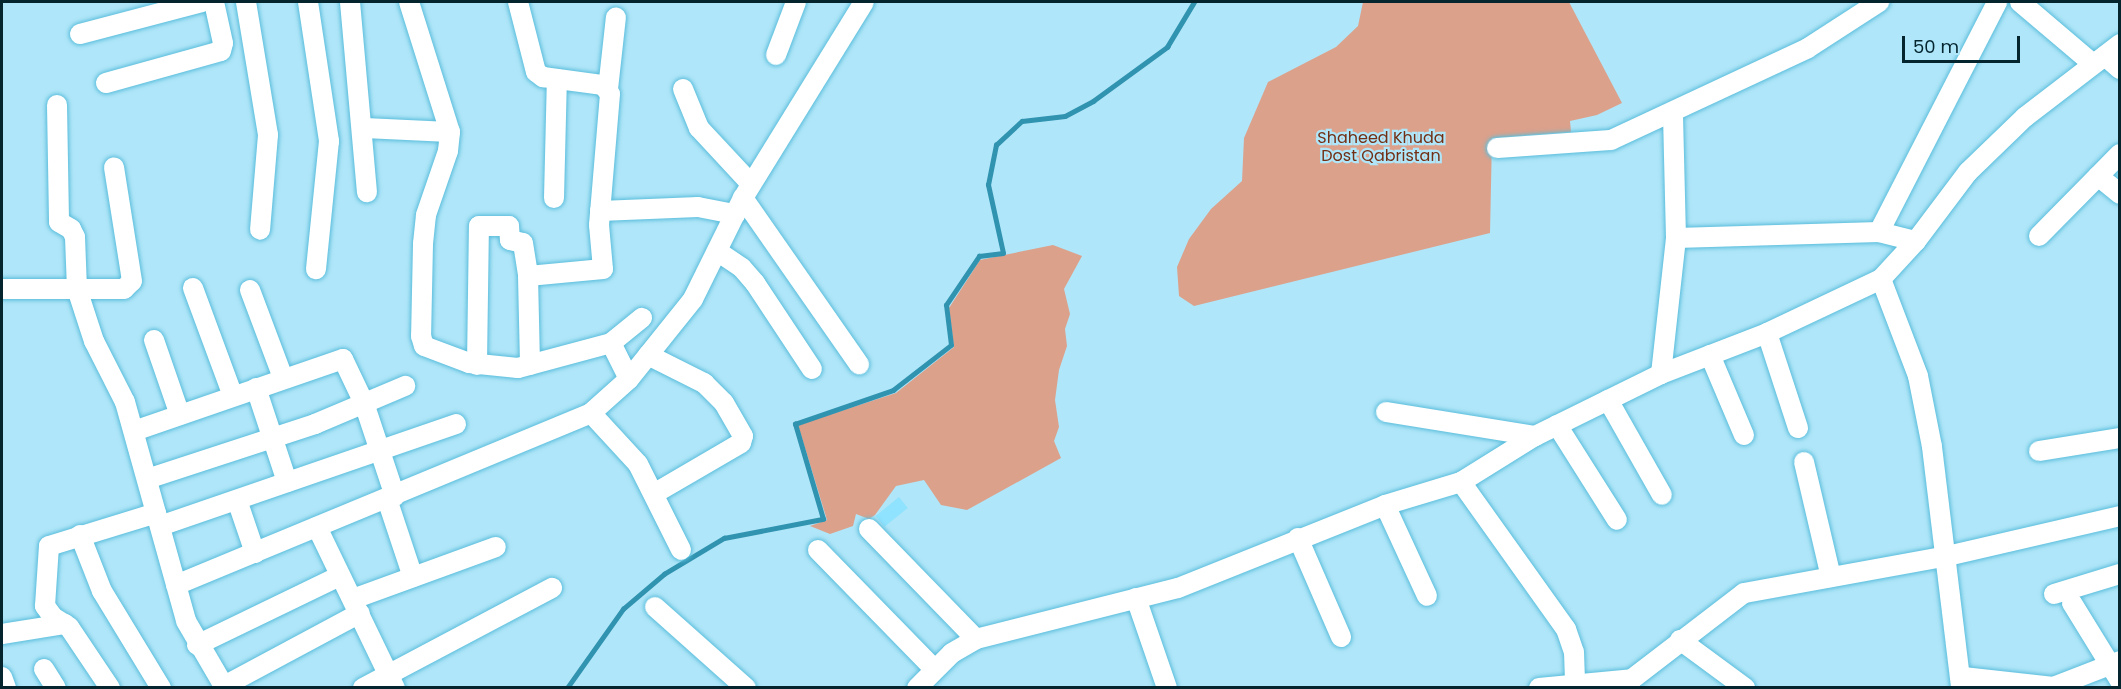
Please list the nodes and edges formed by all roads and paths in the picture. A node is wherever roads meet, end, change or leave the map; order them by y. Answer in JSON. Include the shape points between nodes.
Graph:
{"nodes":[{"id":1,"x":202,"y":2,"type":"edge"},
{"id":2,"x":214,"y":2,"type":"edge"},
{"id":3,"x":246,"y":2,"type":"edge"},
{"id":4,"x":308,"y":2,"type":"edge"},
{"id":5,"x":350,"y":2,"type":"edge"},
{"id":6,"x":410,"y":2,"type":"edge"},
{"id":7,"x":518,"y":2,"type":"edge"},
{"id":8,"x":796,"y":2,"type":"edge"},
{"id":9,"x":864,"y":2,"type":"edge"},
{"id":10,"x":1879,"y":2,"type":"edge"},
{"id":11,"x":1997,"y":2,"type":"edge"},
{"id":12,"x":2020,"y":2,"type":"edge"},
{"id":13,"x":616,"y":17,"type":"dead end"},
{"id":14,"x":80,"y":34,"type":"dead end"},
{"id":15,"x":776,"y":56,"type":"dead end"},
{"id":16,"x":2109,"y":58,"type":"edge"},
{"id":17,"x":557,"y":79,"type":"junction"},
{"id":18,"x":106,"y":83,"type":"dead end"},
{"id":19,"x":608,"y":89,"type":"junction"},
{"id":20,"x":683,"y":89,"type":"dead end"},
{"id":21,"x":57,"y":105,"type":"dead end"},
{"id":22,"x":1673,"y":114,"type":"junction"},
{"id":23,"x":364,"y":128,"type":"junction"},
{"id":24,"x":450,"y":132,"type":"junction"},
{"id":25,"x":1497,"y":148,"type":"dead end"},
{"id":26,"x":2120,"y":154,"type":"edge"},
{"id":27,"x":114,"y":167,"type":"dead end"},
{"id":28,"x":2098,"y":176,"type":"junction"},
{"id":29,"x":366,"y":192,"type":"dead end"},
{"id":30,"x":2120,"y":194,"type":"edge"},
{"id":31,"x":554,"y":198,"type":"dead end"},
{"id":32,"x":743,"y":199,"type":"junction"},
{"id":33,"x":600,"y":211,"type":"junction"},
{"id":34,"x":260,"y":230,"type":"dead end"},
{"id":35,"x":1879,"y":232,"type":"junction"},
{"id":36,"x":2039,"y":236,"type":"dead end"},
{"id":37,"x":1676,"y":238,"type":"junction"},
{"id":38,"x":1916,"y":241,"type":"junction"},
{"id":39,"x":717,"y":251,"type":"junction"},
{"id":40,"x":316,"y":269,"type":"dead end"},
{"id":41,"x":528,"y":276,"type":"junction"},
{"id":42,"x":1881,"y":279,"type":"junction"},
{"id":43,"x":193,"y":288,"type":"dead end"},
{"id":44,"x":2,"y":289,"type":"edge"},
{"id":45,"x":77,"y":289,"type":"junction"},
{"id":46,"x":250,"y":290,"type":"dead end"},
{"id":47,"x":642,"y":318,"type":"dead end"},
{"id":48,"x":1767,"y":333,"type":"junction"},
{"id":49,"x":154,"y":340,"type":"dead end"},
{"id":50,"x":611,"y":343,"type":"junction"},
{"id":51,"x":648,"y":355,"type":"junction"},
{"id":52,"x":1710,"y":355,"type":"junction"},
{"id":53,"x":859,"y":364,"type":"dead end"},
{"id":54,"x":477,"y":365,"type":"junction"},
{"id":55,"x":530,"y":365,"type":"junction"},
{"id":56,"x":813,"y":369,"type":"dead end"},
{"id":57,"x":1662,"y":374,"type":"junction"},
{"id":58,"x":284,"y":378,"type":"junction"},
{"id":59,"x":629,"y":379,"type":"junction"},
{"id":60,"x":405,"y":386,"type":"dead end"},
{"id":61,"x":256,"y":387,"type":"junction"},
{"id":62,"x":233,"y":396,"type":"junction"},
{"id":63,"x":1608,"y":400,"type":"junction"},
{"id":64,"x":364,"y":403,"type":"junction"},
{"id":65,"x":1386,"y":412,"type":"dead end"},
{"id":66,"x":591,"y":413,"type":"junction"},
{"id":67,"x":180,"y":415,"type":"junction"},
{"id":68,"x":456,"y":424,"type":"dead end"},
{"id":69,"x":1557,"y":425,"type":"junction"},
{"id":70,"x":1798,"y":428,"type":"dead end"},
{"id":71,"x":134,"y":431,"type":"junction"},
{"id":72,"x":1744,"y":435,"type":"dead end"},
{"id":73,"x":1535,"y":436,"type":"junction"},
{"id":74,"x":273,"y":437,"type":"junction"},
{"id":75,"x":2120,"y":438,"type":"edge"},
{"id":76,"x":378,"y":451,"type":"junction"},
{"id":77,"x":2039,"y":451,"type":"dead end"},
{"id":78,"x":1804,"y":462,"type":"dead end"},
{"id":79,"x":147,"y":478,"type":"junction"},
{"id":80,"x":287,"y":482,"type":"junction"},
{"id":81,"x":1461,"y":482,"type":"junction"},
{"id":82,"x":655,"y":493,"type":"junction"},
{"id":83,"x":1662,"y":495,"type":"dead end"},
{"id":84,"x":391,"y":498,"type":"junction"},
{"id":85,"x":237,"y":500,"type":"junction"},
{"id":86,"x":1385,"y":505,"type":"junction"},
{"id":87,"x":2120,"y":516,"type":"edge"},
{"id":88,"x":158,"y":520,"type":"junction"},
{"id":89,"x":1617,"y":520,"type":"dead end"},
{"id":90,"x":317,"y":527,"type":"junction"},
{"id":91,"x":869,"y":529,"type":"dead end"},
{"id":92,"x":80,"y":535,"type":"junction"},
{"id":93,"x":1298,"y":538,"type":"junction"},
{"id":94,"x":496,"y":547,"type":"dead end"},
{"id":95,"x":681,"y":550,"type":"dead end"},
{"id":96,"x":818,"y":550,"type":"dead end"},
{"id":97,"x":255,"y":553,"type":"junction"},
{"id":98,"x":1943,"y":557,"type":"junction"},
{"id":99,"x":2120,"y":574,"type":"edge"},
{"id":100,"x":340,"y":576,"type":"junction"},
{"id":101,"x":413,"y":577,"type":"junction"},
{"id":102,"x":1831,"y":577,"type":"junction"},
{"id":103,"x":176,"y":585,"type":"junction"},
{"id":104,"x":552,"y":588,"type":"dead end"},
{"id":105,"x":1427,"y":596,"type":"dead end"},
{"id":106,"x":1136,"y":598,"type":"junction"},
{"id":107,"x":356,"y":606,"type":"junction"},
{"id":108,"x":655,"y":607,"type":"dead end"},
{"id":109,"x":65,"y":624,"type":"junction"},
{"id":110,"x":2,"y":634,"type":"edge"},
{"id":111,"x":1341,"y":637,"type":"dead end"},
{"id":112,"x":976,"y":639,"type":"junction"},
{"id":113,"x":1680,"y":640,"type":"junction"},
{"id":114,"x":197,"y":645,"type":"junction"},
{"id":115,"x":44,"y":669,"type":"dead end"},
{"id":116,"x":934,"y":669,"type":"junction"},
{"id":117,"x":2115,"y":669,"type":"edge"},
{"id":118,"x":2,"y":677,"type":"edge"},
{"id":119,"x":392,"y":680,"type":"edge"},
{"id":120,"x":1962,"y":682,"type":"edge"},
{"id":121,"x":1637,"y":683,"type":"edge"},
{"id":122,"x":1575,"y":685,"type":"junction"},
{"id":123,"x":6,"y":687,"type":"edge"},
{"id":124,"x":56,"y":687,"type":"edge"},
{"id":125,"x":110,"y":687,"type":"edge"},
{"id":126,"x":161,"y":687,"type":"edge"},
{"id":127,"x":224,"y":687,"type":"edge"},
{"id":128,"x":363,"y":687,"type":"edge"},
{"id":129,"x":746,"y":687,"type":"edge"},
{"id":130,"x":917,"y":687,"type":"edge"},
{"id":131,"x":1167,"y":687,"type":"edge"},
{"id":132,"x":1539,"y":687,"type":"edge"},
{"id":133,"x":1745,"y":687,"type":"edge"},
{"id":134,"x":2053,"y":687,"type":"edge"}],
"edges":[{"from":1,"to":14,"type":"street"},
{"from":2,"to":18,"type":"street","via":[[223,43],[221,51]]},
{"from":3,"to":34,"type":"street","via":[[268,135]]},
{"from":4,"to":40,"type":"street","via":[[329,141]]},
{"from":5,"to":23,"type":"street"},
{"from":6,"to":24,"type":"street"},
{"from":7,"to":17,"type":"street","via":[[536,72]]},
{"from":8,"to":15,"type":"street"},
{"from":9,"to":32,"type":"street"},
{"from":10,"to":22,"type":"street","via":[[1808,48]]},
{"from":11,"to":35,"type":"street"},
{"from":12,"to":16,"type":"street"},
{"from":13,"to":19,"type":"street"},
{"from":16,"to":38,"type":"street","via":[[2025,117],[1968,172]]},
{"from":17,"to":19,"type":"street"},
{"from":17,"to":31,"type":"street"},
{"from":19,"to":33,"type":"street"},
{"from":20,"to":32,"type":"street","via":[[699,128]]},
{"from":21,"to":45,"type":"street","via":[[59,222],[71,229],[75,237]]},
{"from":22,"to":25,"type":"street","via":[[1602,141]]},
{"from":22,"to":37,"type":"street"},
{"from":23,"to":24,"type":"street"},
{"from":23,"to":29,"type":"street"},
{"from":24,"to":54,"type":"street","via":[[448,151],[426,215],[421,336],[431,352]]},
{"from":26,"to":28,"type":"street"},
{"from":27,"to":45,"type":"street","via":[[132,281],[124,289]]},
{"from":28,"to":30,"type":"street"},
{"from":28,"to":36,"type":"street"},
{"from":32,"to":33,"type":"street","via":[[698,207]]},
{"from":32,"to":39,"type":"street"},
{"from":32,"to":53,"type":"street"},
{"from":33,"to":41,"type":"street","via":[[603,269]]},
{"from":35,"to":37,"type":"street"},
{"from":35,"to":38,"type":"street"},
{"from":37,"to":57,"type":"street"},
{"from":38,"to":42,"type":"street"},
{"from":39,"to":51,"type":"street","via":[[693,300]]},
{"from":39,"to":56,"type":"street","via":[[742,268],[755,283]]},
{"from":41,"to":54,"type":"street","via":[[523,243],[510,240],[509,226],[479,226]]},
{"from":41,"to":55,"type":"street"},
{"from":42,"to":48,"type":"street"},
{"from":42,"to":98,"type":"street","via":[[1918,376],[1932,447]]},
{"from":43,"to":62,"type":"street"},
{"from":44,"to":45,"type":"street"},
{"from":45,"to":71,"type":"street","via":[[94,341],[117,382]]},
{"from":46,"to":58,"type":"street"},
{"from":47,"to":50,"type":"street"},
{"from":48,"to":52,"type":"street"},
{"from":48,"to":70,"type":"street"},
{"from":49,"to":67,"type":"street"},
{"from":50,"to":55,"type":"street"},
{"from":50,"to":59,"type":"street"},
{"from":51,"to":59,"type":"street"},
{"from":51,"to":82,"type":"street","via":[[704,383],[724,404],[743,436],[741,443]]},
{"from":52,"to":57,"type":"street"},
{"from":52,"to":72,"type":"street"},
{"from":54,"to":55,"type":"street"},
{"from":57,"to":63,"type":"street"},
{"from":58,"to":61,"type":"street"},
{"from":58,"to":64,"type":"street","via":[[343,359]]},
{"from":59,"to":66,"type":"street"},
{"from":60,"to":64,"type":"street"},
{"from":61,"to":62,"type":"street"},
{"from":61,"to":74,"type":"street"},
{"from":62,"to":67,"type":"street"},
{"from":63,"to":69,"type":"street"},
{"from":63,"to":83,"type":"street"},
{"from":64,"to":74,"type":"street"},
{"from":64,"to":76,"type":"street"},
{"from":65,"to":73,"type":"street"},
{"from":66,"to":82,"type":"street","via":[[639,464]]},
{"from":66,"to":84,"type":"street","via":[[486,454]]},
{"from":67,"to":71,"type":"street"},
{"from":68,"to":76,"type":"street"},
{"from":69,"to":73,"type":"street"},
{"from":69,"to":89,"type":"street"},
{"from":71,"to":79,"type":"street"},
{"from":73,"to":81,"type":"street"},
{"from":74,"to":79,"type":"street"},
{"from":74,"to":80,"type":"street"},
{"from":75,"to":77,"type":"street"},
{"from":76,"to":80,"type":"street"},
{"from":76,"to":84,"type":"street"},
{"from":78,"to":102,"type":"street"},
{"from":79,"to":88,"type":"street"},
{"from":80,"to":85,"type":"street"},
{"from":81,"to":86,"type":"street"},
{"from":81,"to":122,"type":"street","via":[[1566,629],[1574,652]]},
{"from":82,"to":95,"type":"street"},
{"from":84,"to":90,"type":"street"},
{"from":84,"to":101,"type":"street"},
{"from":85,"to":88,"type":"street"},
{"from":85,"to":97,"type":"street"},
{"from":86,"to":93,"type":"street"},
{"from":86,"to":105,"type":"street"},
{"from":87,"to":98,"type":"street"},
{"from":88,"to":92,"type":"street"},
{"from":88,"to":103,"type":"street"},
{"from":90,"to":97,"type":"street"},
{"from":90,"to":100,"type":"street"},
{"from":91,"to":112,"type":"street"},
{"from":92,"to":109,"type":"street","via":[[53,543],[47,555],[45,606]]},
{"from":92,"to":126,"type":"street","via":[[102,591]]},
{"from":93,"to":106,"type":"street","via":[[1178,588]]},
{"from":93,"to":111,"type":"street"},
{"from":94,"to":101,"type":"street"},
{"from":96,"to":116,"type":"street"},
{"from":97,"to":103,"type":"street"},
{"from":98,"to":102,"type":"street"},
{"from":98,"to":120,"type":"street"},
{"from":99,"to":117,"type":"street","via":[[2063,599]]},
{"from":100,"to":107,"type":"street"},
{"from":100,"to":114,"type":"street"},
{"from":101,"to":107,"type":"street"},
{"from":102,"to":113,"type":"street","via":[[1744,593]]},
{"from":103,"to":114,"type":"street"},
{"from":104,"to":119,"type":"street"},
{"from":106,"to":112,"type":"street"},
{"from":106,"to":131,"type":"street"},
{"from":107,"to":119,"type":"street"},
{"from":107,"to":127,"type":"street"},
{"from":108,"to":129,"type":"street"},
{"from":109,"to":110,"type":"street"},
{"from":109,"to":125,"type":"street"},
{"from":112,"to":116,"type":"street"},
{"from":113,"to":121,"type":"street"},
{"from":113,"to":133,"type":"street"},
{"from":114,"to":127,"type":"street"},
{"from":115,"to":124,"type":"street"},
{"from":116,"to":130,"type":"street"},
{"from":117,"to":134,"type":"street"},
{"from":118,"to":123,"type":"street"},
{"from":119,"to":128,"type":"street"},
{"from":120,"to":134,"type":"street"},
{"from":121,"to":122,"type":"street"},
{"from":122,"to":132,"type":"street"}]}
